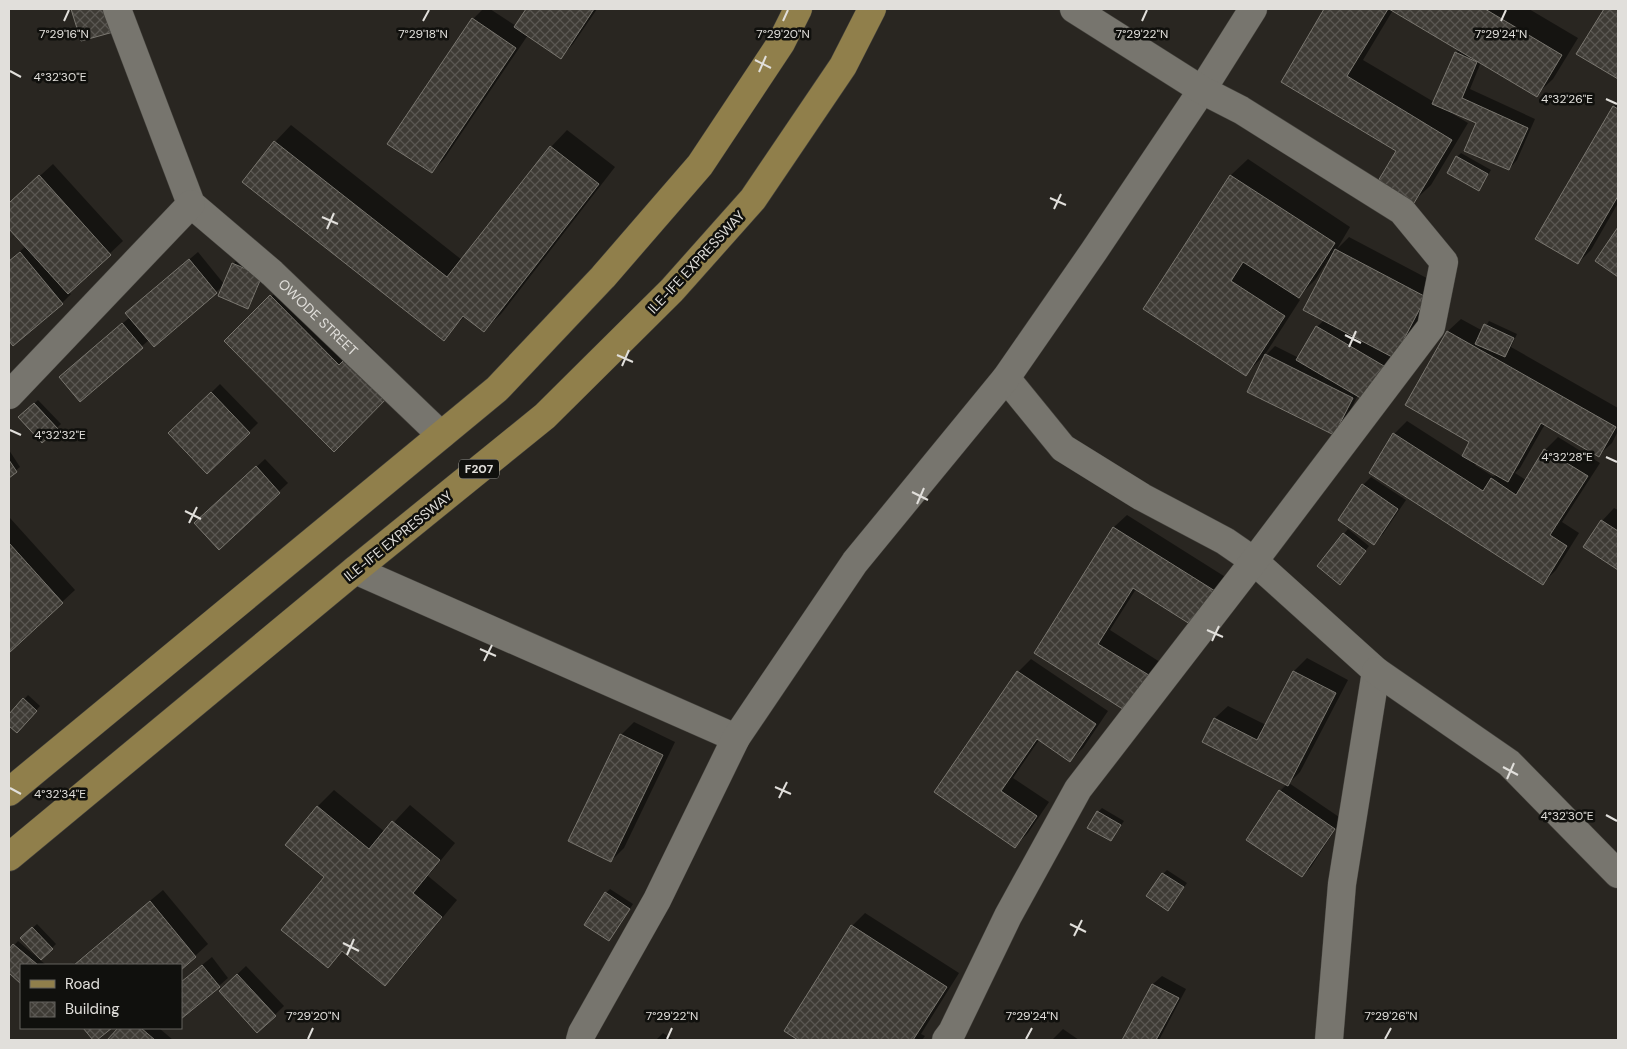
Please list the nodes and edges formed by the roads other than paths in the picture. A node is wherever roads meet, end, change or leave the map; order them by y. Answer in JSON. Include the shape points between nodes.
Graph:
{"nodes":[{"id":1,"x":117,"y":9,"type":"edge"},
{"id":2,"x":798,"y":9,"type":"edge"},
{"id":3,"x":872,"y":9,"type":"edge"},
{"id":4,"x":1074,"y":9,"type":"edge"},
{"id":5,"x":1253,"y":9,"type":"edge"},
{"id":6,"x":1202,"y":90,"type":"junction"},
{"id":7,"x":191,"y":204,"type":"junction"},
{"id":8,"x":1006,"y":378,"type":"junction"},
{"id":9,"x":9,"y":395,"type":"edge"},
{"id":10,"x":441,"y":435,"type":"junction"},
{"id":11,"x":1254,"y":561,"type":"junction"},
{"id":12,"x":355,"y":570,"type":"junction"},
{"id":13,"x":1376,"y":671,"type":"junction"},
{"id":14,"x":736,"y":738,"type":"junction"},
{"id":15,"x":9,"y":792,"type":"edge"},
{"id":16,"x":9,"y":857,"type":"edge"},
{"id":17,"x":1618,"y":874,"type":"edge"},
{"id":18,"x":580,"y":1040,"type":"edge"},
{"id":19,"x":946,"y":1040,"type":"edge"},
{"id":20,"x":1329,"y":1040,"type":"edge"}],
"edges":[{"from":1,"to":7,"type":"street","name":"OWODE STREET"},
{"from":2,"to":10,"type":"main road","via":[[781,43],[700,165],[603,277],[503,382]]},
{"from":3,"to":12,"type":"main road","name":"ILE-IFE EXPRESSWAY","number":"F207","via":[[843,66],[754,199],[672,290],[545,416]]},
{"from":4,"to":6,"type":"street"},
{"from":5,"to":6,"type":"street"},
{"from":6,"to":8,"type":"street"},
{"from":6,"to":11,"type":"street","via":[[1241,110],[1402,211],[1444,262],[1431,327]]},
{"from":7,"to":9,"type":"street"},
{"from":7,"to":10,"type":"street","name":"OWODE STREET","via":[[272,273]]},
{"from":8,"to":11,"type":"street","via":[[1063,448]]},
{"from":8,"to":14,"type":"street","via":[[855,562]]},
{"from":10,"to":15,"type":"main road"},
{"from":11,"to":13,"type":"street"},
{"from":11,"to":19,"type":"street","via":[[1078,789],[1008,916]]},
{"from":12,"to":14,"type":"street"},
{"from":12,"to":16,"type":"main road","name":"ILE-IFE EXPRESSWAY","number":"F207"},
{"from":13,"to":17,"type":"street","via":[[1509,764]]},
{"from":13,"to":20,"type":"street","via":[[1342,884]]},
{"from":14,"to":18,"type":"street","via":[[657,900]]}]}
